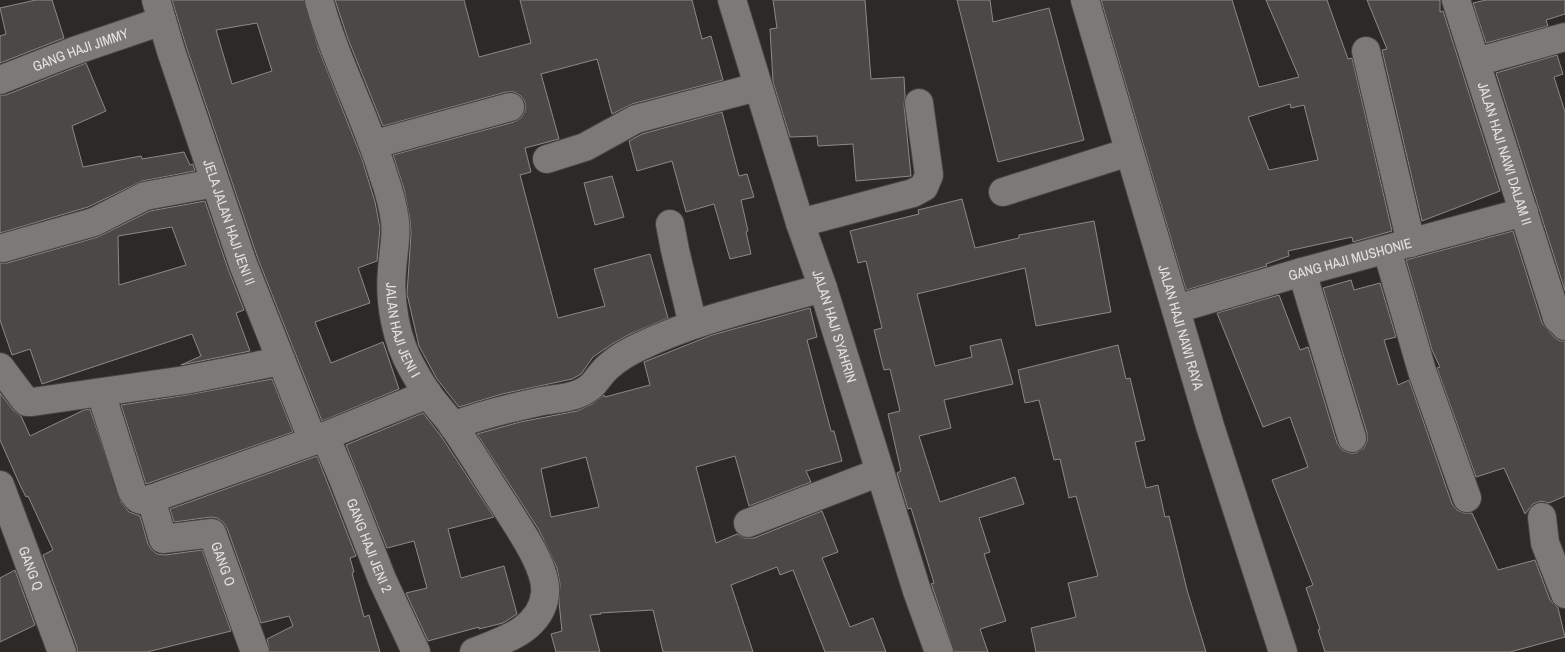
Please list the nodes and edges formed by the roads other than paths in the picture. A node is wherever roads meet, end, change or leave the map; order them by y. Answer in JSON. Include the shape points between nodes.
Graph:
{"nodes":[{"id":1,"x":319,"y":0,"type":"edge"},
{"id":2,"x":732,"y":0,"type":"edge"},
{"id":3,"x":1085,"y":0,"type":"edge"},
{"id":4,"x":1456,"y":0,"type":"edge"},
{"id":5,"x":159,"y":10,"type":"edge"},
{"id":6,"x":1565,"y":37,"type":"edge"},
{"id":7,"x":1366,"y":51,"type":"dead end"},
{"id":8,"x":1476,"y":62,"type":"junction"},
{"id":9,"x":0,"y":80,"type":"edge"},
{"id":10,"x":757,"y":87,"type":"junction"},
{"id":11,"x":919,"y":103,"type":"dead end"},
{"id":12,"x":510,"y":107,"type":"dead end"},
{"id":13,"x":375,"y":144,"type":"junction"},
{"id":14,"x":1129,"y":152,"type":"junction"},
{"id":15,"x":547,"y":160,"type":"dead end"},
{"id":16,"x":215,"y":183,"type":"junction"},
{"id":17,"x":1003,"y":192,"type":"dead end"},
{"id":18,"x":1524,"y":212,"type":"junction"},
{"id":19,"x":800,"y":223,"type":"junction"},
{"id":20,"x":670,"y":224,"type":"dead end"},
{"id":21,"x":1,"y":245,"type":"edge"},
{"id":22,"x":1399,"y":246,"type":"junction"},
{"id":23,"x":1302,"y":272,"type":"junction"},
{"id":24,"x":823,"y":288,"type":"junction"},
{"id":25,"x":1176,"y":309,"type":"junction"},
{"id":26,"x":1559,"y":317,"type":"edge"},
{"id":27,"x":693,"y":325,"type":"junction"},
{"id":28,"x":281,"y":361,"type":"junction"},
{"id":29,"x":0,"y":367,"type":"edge"},
{"id":30,"x":101,"y":393,"type":"junction"},
{"id":31,"x":428,"y":394,"type":"junction"},
{"id":32,"x":453,"y":426,"type":"junction"},
{"id":33,"x":1352,"y":438,"type":"dead end"},
{"id":34,"x":319,"y":439,"type":"junction"},
{"id":35,"x":880,"y":472,"type":"junction"},
{"id":36,"x":0,"y":485,"type":"edge"},
{"id":37,"x":1467,"y":498,"type":"dead end"},
{"id":38,"x":151,"y":499,"type":"junction"},
{"id":39,"x":1542,"y":518,"type":"dead end"},
{"id":40,"x":748,"y":523,"type":"dead end"},
{"id":41,"x":1565,"y":594,"type":"edge"},
{"id":42,"x":515,"y":639,"type":"edge"},
{"id":43,"x":62,"y":652,"type":"edge"},
{"id":44,"x":255,"y":652,"type":"edge"},
{"id":45,"x":416,"y":652,"type":"edge"},
{"id":46,"x":474,"y":652,"type":"edge"},
{"id":47,"x":938,"y":652,"type":"edge"},
{"id":48,"x":1283,"y":652,"type":"edge"}],
"edges":[{"from":1,"to":13,"type":"street","name":"JALAN HAJI JENI I","via":[[331,41]]},
{"from":2,"to":10,"type":"street","name":"JALAN HAJI SYAHRIN"},
{"from":3,"to":14,"type":"street","name":"JALAN HAJI NAWI RAYA"},
{"from":4,"to":8,"type":"street","name":"JALAN HAJI NAWI DALAM II"},
{"from":5,"to":9,"type":"street","name":"GANG HAJI JIMMY","via":[[74,51]]},
{"from":5,"to":16,"type":"street","name":"JELA JALAN HAJI JENI II"},
{"from":6,"to":8,"type":"street"},
{"from":7,"to":22,"type":"street"},
{"from":8,"to":18,"type":"street","name":"JALAN HAJI NAWI DALAM II"},
{"from":10,"to":15,"type":"street","via":[[636,119],[585,147]]},
{"from":10,"to":19,"type":"street","name":"JALAN HAJI SYAHRIN"},
{"from":11,"to":19,"type":"street","via":[[929,174],[924,187],[913,193]]},
{"from":12,"to":13,"type":"street"},
{"from":13,"to":31,"type":"street","name":"JALAN HAJI JENI I","via":[[395,220],[392,292],[396,323],[405,353]]},
{"from":14,"to":17,"type":"street"},
{"from":14,"to":25,"type":"street","name":"JALAN HAJI NAWI RAYA"},
{"from":16,"to":21,"type":"street","via":[[145,196],[94,222]]},
{"from":16,"to":28,"type":"street","name":"JELA JALAN HAJI JENI II"},
{"from":18,"to":22,"type":"street","name":"GANG HAJI MUSHONIE"},
{"from":18,"to":26,"type":"street","name":"JALAN HAJI NAWI DALAM II"},
{"from":19,"to":24,"type":"street","name":"JALAN HAJI SYAHRIN"},
{"from":20,"to":27,"type":"street"},
{"from":22,"to":23,"type":"street","name":"GANG HAJI MUSHONIE"},
{"from":22,"to":37,"type":"street","via":[[1422,371]]},
{"from":23,"to":25,"type":"street","name":"GANG HAJI MUSHONIE"},
{"from":23,"to":33,"type":"street"},
{"from":24,"to":27,"type":"street"},
{"from":24,"to":35,"type":"street","name":"JALAN HAJI SYAHRIN"},
{"from":25,"to":48,"type":"street","name":"JALAN HAJI NAWI RAYA"},
{"from":27,"to":32,"type":"street","via":[[627,354],[608,366],[591,388],[580,393]]},
{"from":28,"to":30,"type":"street"},
{"from":28,"to":34,"type":"street","name":"JELA JALAN HAJI JENI II"},
{"from":29,"to":30,"type":"street","via":[[27,402]]},
{"from":30,"to":38,"type":"street","via":[[132,491],[138,499]]},
{"from":31,"to":32,"type":"street","name":"JALAN HAJI JENI I"},
{"from":31,"to":34,"type":"street"},
{"from":32,"to":42,"type":"street","name":"JALAN HAJI JENI I","via":[[532,549],[541,570],[546,593],[542,607],[535,620]]},
{"from":34,"to":38,"type":"street"},
{"from":34,"to":45,"type":"street","name":"GANG HAJI JENI 2","via":[[342,476],[382,579]]},
{"from":35,"to":40,"type":"street"},
{"from":35,"to":47,"type":"street","name":"JALAN HAJI SYAHRIN"},
{"from":36,"to":43,"type":"street","name":"GANG Q"},
{"from":38,"to":44,"type":"street","name":"GANG O","via":[[163,540],[212,533]]},
{"from":39,"to":41,"type":"street","via":[[1545,543]]},
{"from":42,"to":46,"type":"street"}]}
